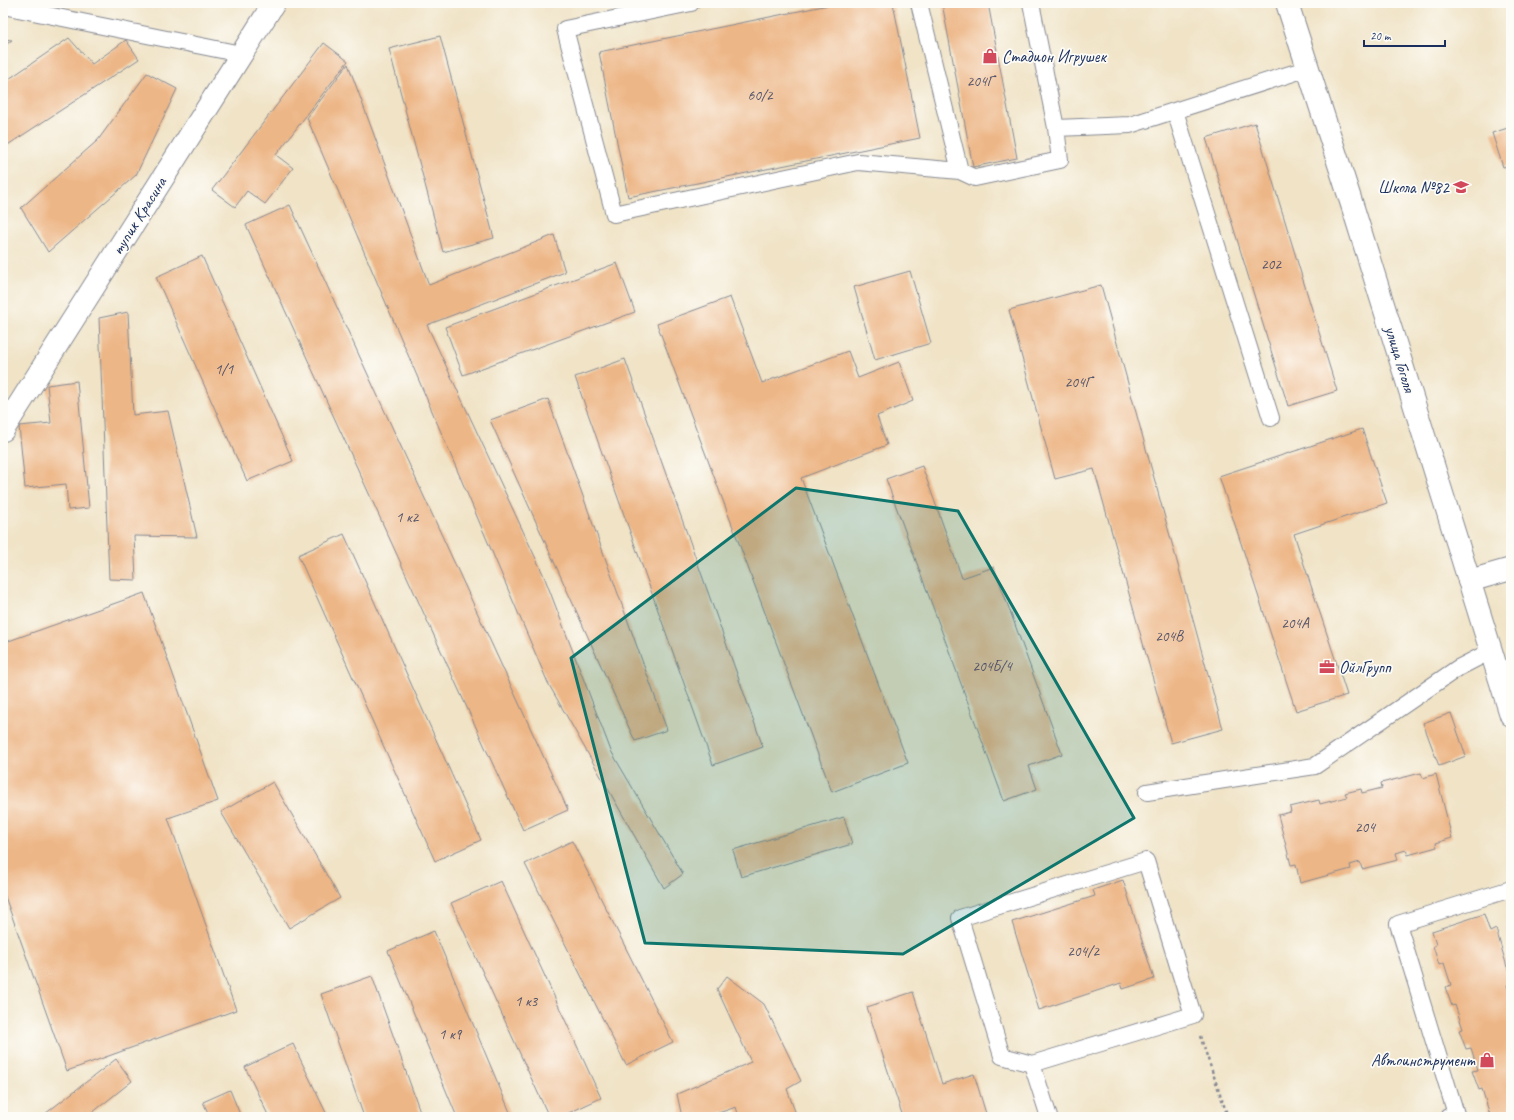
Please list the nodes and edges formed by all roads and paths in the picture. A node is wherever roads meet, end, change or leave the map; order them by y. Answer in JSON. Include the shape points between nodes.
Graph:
{"nodes":[{"id":1,"x":274,"y":3,"type":"edge"},
{"id":2,"x":692,"y":3,"type":"edge"},
{"id":3,"x":919,"y":3,"type":"edge"},
{"id":4,"x":1031,"y":3,"type":"edge"},
{"id":5,"x":1287,"y":3,"type":"edge"},
{"id":6,"x":672,"y":5,"type":"edge"},
{"id":7,"x":3,"y":6,"type":"edge"},
{"id":8,"x":241,"y":54,"type":"junction"},
{"id":9,"x":1309,"y":68,"type":"junction"},
{"id":10,"x":1175,"y":111,"type":"junction"},
{"id":11,"x":1056,"y":128,"type":"junction"},
{"id":12,"x":960,"y":170,"type":"junction"},
{"id":13,"x":1271,"y":418,"type":"dead end"},
{"id":14,"x":3,"y":430,"type":"edge"},
{"id":15,"x":1511,"y":569,"type":"edge"},
{"id":16,"x":1469,"y":581,"type":"junction"},
{"id":17,"x":1491,"y":651,"type":"junction"},
{"id":18,"x":1511,"y":715,"type":"edge"},
{"id":19,"x":1147,"y":792,"type":"dead end"},
{"id":20,"x":1511,"y":889,"type":"edge"},
{"id":21,"x":1193,"y":1015,"type":"junction"},
{"id":22,"x":1032,"y":1064,"type":"junction"},
{"id":23,"x":1050,"y":1117,"type":"edge"},
{"id":24,"x":1228,"y":1117,"type":"edge"},
{"id":25,"x":1448,"y":1117,"type":"edge"}],
"edges":[{"from":1,"to":8,"type":"street","name":"тупик Красина"},
{"from":2,"to":6,"type":"lane"},
{"from":3,"to":12,"type":"lane"},
{"from":4,"to":11,"type":"lane"},
{"from":5,"to":9,"type":"street","name":"улица Гоголя"},
{"from":6,"to":12,"type":"lane","via":[[565,28],[614,214],[858,162]]},
{"from":7,"to":8,"type":"lane"},
{"from":8,"to":14,"type":"street","name":"тупик Красина"},
{"from":9,"to":10,"type":"lane"},
{"from":9,"to":16,"type":"street","name":"улица Гоголя"},
{"from":10,"to":11,"type":"lane","via":[[1130,125]]},
{"from":10,"to":13,"type":"lane"},
{"from":11,"to":12,"type":"lane","via":[[1060,160],[975,178]]},
{"from":15,"to":16,"type":"street"},
{"from":16,"to":17,"type":"street","name":"улица Гоголя"},
{"from":17,"to":18,"type":"street","name":"улица Гоголя"},
{"from":17,"to":19,"type":"lane","via":[[1458,668],[1315,766]]},
{"from":20,"to":25,"type":"lane","via":[[1398,924],[1456,1114]]},
{"from":21,"to":22,"type":"lane"},
{"from":21,"to":22,"type":"lane","via":[[1146,861],[960,918],[1002,1056]]},
{"from":21,"to":24,"type":"path"},
{"from":22,"to":23,"type":"lane"}]}
